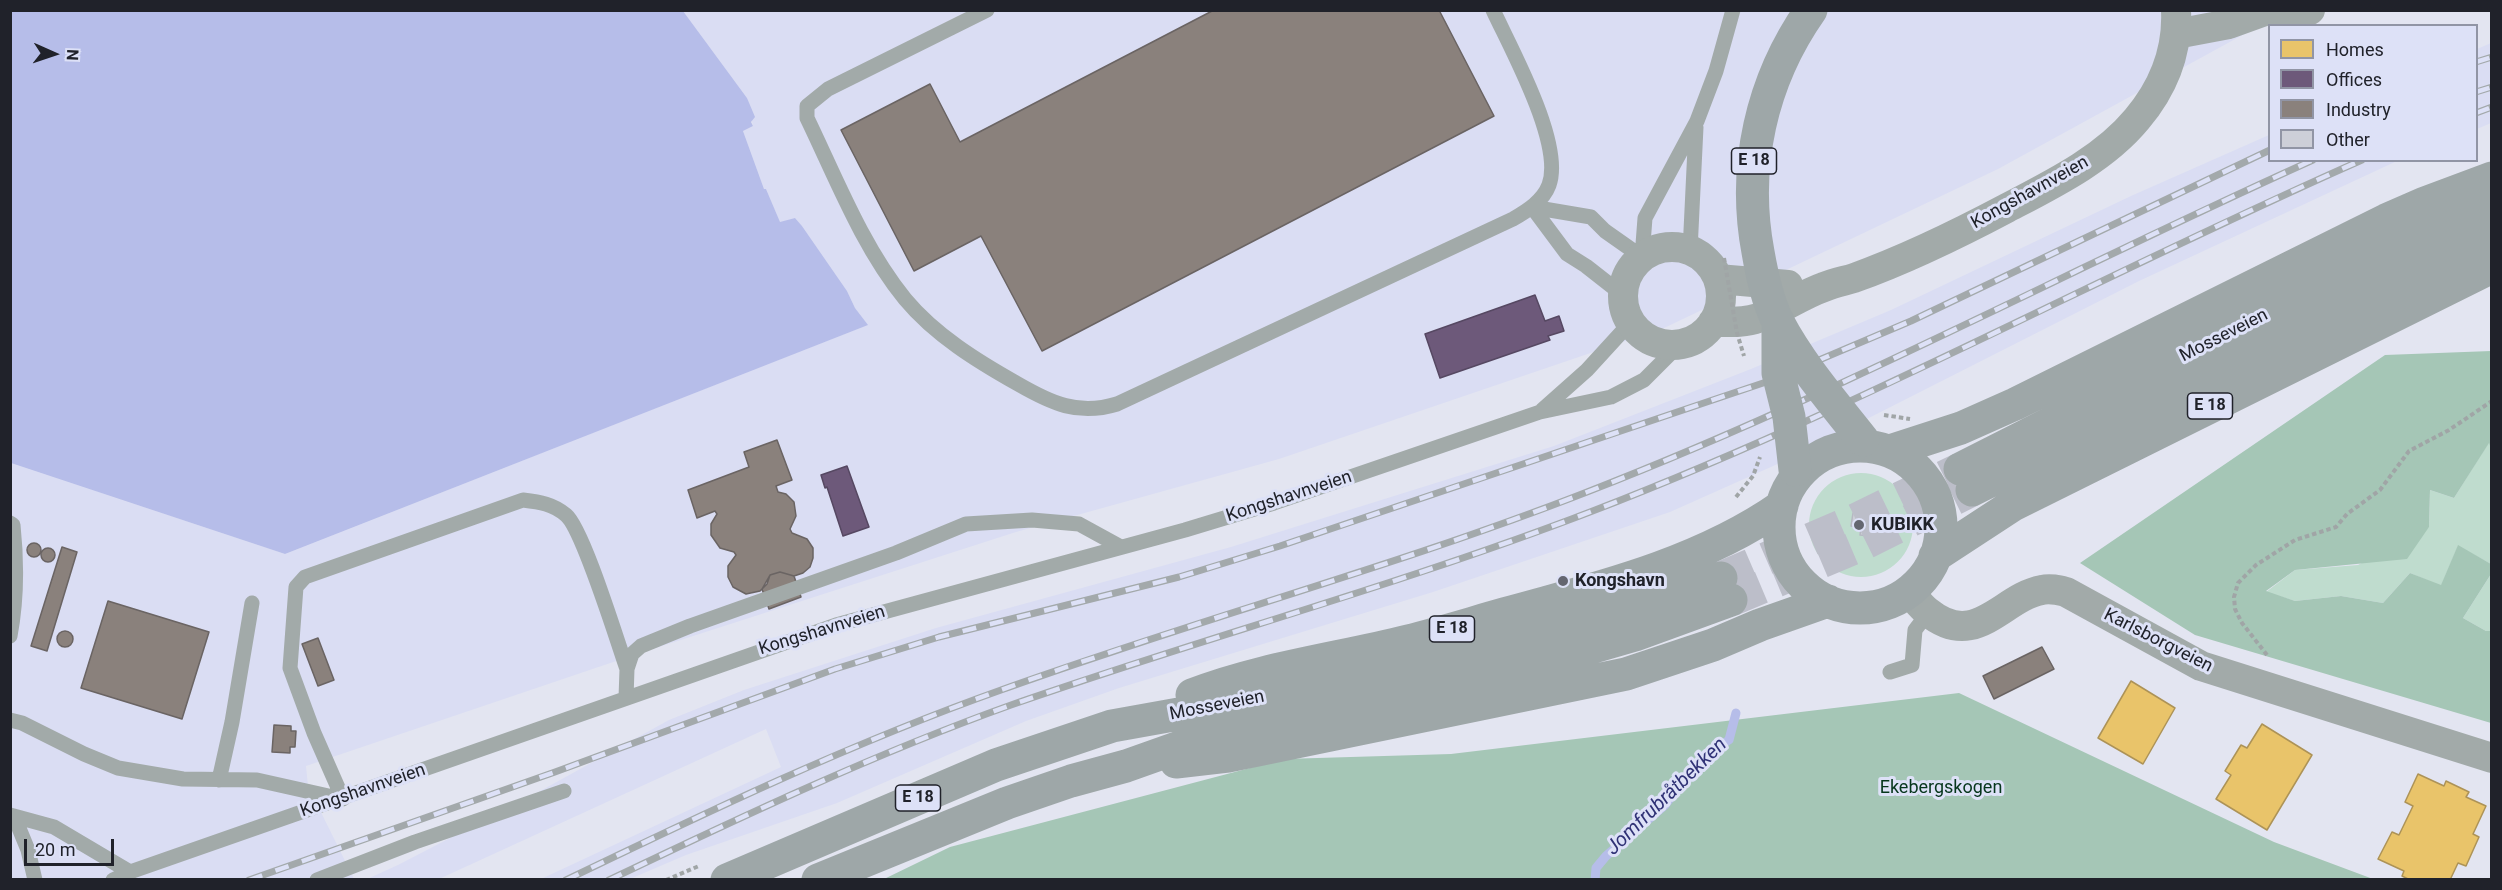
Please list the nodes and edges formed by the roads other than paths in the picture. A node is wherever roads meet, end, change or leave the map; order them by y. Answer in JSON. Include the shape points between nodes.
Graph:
{"nodes":[{"id":1,"x":987,"y":10,"type":"edge"},
{"id":2,"x":1492,"y":10,"type":"edge"},
{"id":3,"x":1733,"y":10,"type":"edge"},
{"id":4,"x":1811,"y":10,"type":"edge"},
{"id":5,"x":2310,"y":10,"type":"edge"},
{"id":6,"x":2264,"y":11,"type":"edge"},
{"id":7,"x":2176,"y":22,"type":"edge"},
{"id":8,"x":1697,"y":121,"type":"junction"},
{"id":9,"x":2492,"y":178,"type":"edge"},
{"id":10,"x":1532,"y":207,"type":"junction"},
{"id":11,"x":2492,"y":209,"type":"edge"},
{"id":12,"x":2492,"y":235,"type":"edge"},
{"id":13,"x":1690,"y":251,"type":"junction"},
{"id":14,"x":1642,"y":257,"type":"junction"},
{"id":15,"x":2492,"y":267,"type":"edge"},
{"id":16,"x":1718,"y":279,"type":"junction"},
{"id":17,"x":1824,"y":286,"type":"junction"},
{"id":18,"x":1626,"y":309,"type":"junction"},
{"id":19,"x":1778,"y":321,"type":"junction"},
{"id":20,"x":1713,"y":322,"type":"junction"},
{"id":21,"x":1679,"y":345,"type":"junction"},
{"id":22,"x":1540,"y":412,"type":"junction"},
{"id":23,"x":1874,"y":446,"type":"junction"},
{"id":24,"x":1791,"y":485,"type":"junction"},
{"id":25,"x":10,"y":523,"type":"edge"},
{"id":26,"x":1121,"y":547,"type":"junction"},
{"id":27,"x":1935,"y":556,"type":"junction"},
{"id":28,"x":1828,"y":601,"type":"junction"},
{"id":29,"x":1919,"y":602,"type":"junction"},
{"id":30,"x":252,"y":603,"type":"dead end"},
{"id":31,"x":10,"y":636,"type":"edge"},
{"id":32,"x":627,"y":669,"type":"junction"},
{"id":33,"x":1890,"y":672,"type":"dead end"},
{"id":34,"x":626,"y":698,"type":"junction"},
{"id":35,"x":10,"y":720,"type":"edge"},
{"id":36,"x":1112,"y":726,"type":"junction"},
{"id":37,"x":2492,"y":758,"type":"edge"},
{"id":38,"x":1126,"y":766,"type":"junction"},
{"id":39,"x":219,"y":780,"type":"junction"},
{"id":40,"x":564,"y":790,"type":"dead end"},
{"id":41,"x":343,"y":799,"type":"junction"},
{"id":42,"x":12,"y":816,"type":"edge"},
{"id":43,"x":130,"y":872,"type":"junction"},
{"id":44,"x":35,"y":879,"type":"edge"},
{"id":45,"x":113,"y":879,"type":"edge"},
{"id":46,"x":317,"y":879,"type":"edge"},
{"id":47,"x":727,"y":879,"type":"edge"},
{"id":48,"x":818,"y":879,"type":"edge"}],
"edges":[{"from":1,"to":10,"type":"lane","via":[[828,89],[807,106],[807,118],[866,238],[906,299],[975,360],[1044,399],[1085,410],[1117,404]]},
{"from":2,"to":10,"type":"lane","via":[[1531,89],[1552,156],[1549,188]]},
{"from":3,"to":8,"type":"lane"},
{"from":4,"to":19,"type":"highway","number":"E 18","bridge":true,"via":[[1776,72],[1764,104],[1754,157],[1752,213],[1756,242],[1767,293]]},
{"from":5,"to":6,"type":"street","name":"Kongshavnveien"},
{"from":6,"to":7,"type":"street","name":"Kongshavnveien","via":[[2229,24]]},
{"from":7,"to":17,"type":"street","name":"Kongshavnveien","via":[[2164,77],[2148,104],[2126,131],[2093,158],[2039,191],[1937,243],[1854,278]]},
{"from":8,"to":13,"type":"lane"},
{"from":8,"to":14,"type":"lane","via":[[1645,218]]},
{"from":9,"to":23,"type":"highway","number":"E 18","via":[[2386,220],[1961,428]]},
{"from":10,"to":14,"type":"lane","via":[[1591,217]]},
{"from":10,"to":18,"type":"lane","via":[[1567,254],[1586,266]]},
{"from":11,"to":12,"type":"highway","name":"Mosseveien","number":"E 18","via":[[2300,297],[1966,480]]},
{"from":13,"to":14,"type":"street","via":[[1673,247]]},
{"from":13,"to":16,"type":"street","via":[[1711,267]]},
{"from":14,"to":18,"type":"street","via":[[1632,268]]},
{"from":15,"to":27,"type":"highway","number":"E 18","via":[[2013,506]]},
{"from":16,"to":17,"type":"street","name":"Kongshavnveien"},
{"from":16,"to":20,"type":"street","via":[[1719,308]]},
{"from":17,"to":20,"type":"street","name":"Kongshavnveien","via":[[1757,319]]},
{"from":18,"to":21,"type":"street","via":[[1640,333],[1651,341]]},
{"from":18,"to":22,"type":"lane","name":"Kongshavnveien","via":[[1587,370]]},
{"from":19,"to":23,"type":"highway","number":"E 18","bridge":true,"via":[[1804,363]]},
{"from":19,"to":24,"type":"highway","number":"E 18","bridge":true,"via":[[1778,373],[1790,417]]},
{"from":20,"to":21,"type":"street","via":[[1704,333]]},
{"from":21,"to":22,"type":"lane","name":"Kongshavnveien","via":[[1644,380],[1611,397]]},
{"from":22,"to":26,"type":"lane","name":"Kongshavnveien","via":[[1274,503]]},
{"from":23,"to":24,"type":"highway","number":"E 18","via":[[1848,446],[1828,452],[1810,463]]},
{"from":23,"to":27,"type":"highway","number":"E 18","via":[[1909,462],[1935,495],[1940,536]]},
{"from":24,"to":28,"type":"highway","number":"E 18","via":[[1779,534],[1787,562],[1804,585]]},
{"from":24,"to":36,"type":"highway","number":"E 18","via":[[1759,522],[1628,578],[1407,641],[1224,683]]},
{"from":25,"to":31,"type":"lane","via":[[17,564]]},
{"from":26,"to":32,"type":"lane","via":[[1079,524],[1032,520],[966,524],[641,646],[632,654]]},
{"from":26,"to":34,"type":"lane","name":"Kongshavnveien","via":[[836,625]]},
{"from":27,"to":29,"type":"highway","number":"E 18","via":[[1920,582]]},
{"from":28,"to":29,"type":"highway","number":"E 18","via":[[1844,606]]},
{"from":28,"to":38,"type":"highway","number":"E 18","via":[[1626,674],[1228,756]]},
{"from":29,"to":33,"type":"lane","via":[[1912,665]]},
{"from":29,"to":37,"type":"street","name":"Karlsborgveien","via":[[1952,624],[1964,626],[2042,599],[2054,589],[2066,592],[2201,666]]},
{"from":30,"to":39,"type":"lane"},
{"from":32,"to":34,"type":"lane"},
{"from":32,"to":41,"type":"lane","via":[[580,538],[568,516],[547,503],[524,500],[305,577],[296,587],[290,668]]},
{"from":34,"to":41,"type":"lane","name":"Kongshavnveien"},
{"from":35,"to":39,"type":"lane","via":[[118,768],[183,779]]},
{"from":36,"to":38,"type":"highway","name":"Mosseveien","number":"E 18","via":[[1483,653],[1726,589],[1588,650],[1219,733]]},
{"from":36,"to":47,"type":"highway","name":"Mosseveien","number":"E 18","via":[[996,765]]},
{"from":38,"to":48,"type":"highway","name":"Mosseveien","number":"E 18","via":[[1007,803]]},
{"from":39,"to":41,"type":"lane","via":[[257,780]]},
{"from":40,"to":46,"type":"lane"},
{"from":41,"to":43,"type":"lane","name":"Kongshavnveien"},
{"from":42,"to":43,"type":"lane","via":[[54,827]]},
{"from":42,"to":44,"type":"lane","via":[[28,850]]},
{"from":43,"to":45,"type":"lane","name":"Kongshavnveien"}]}
